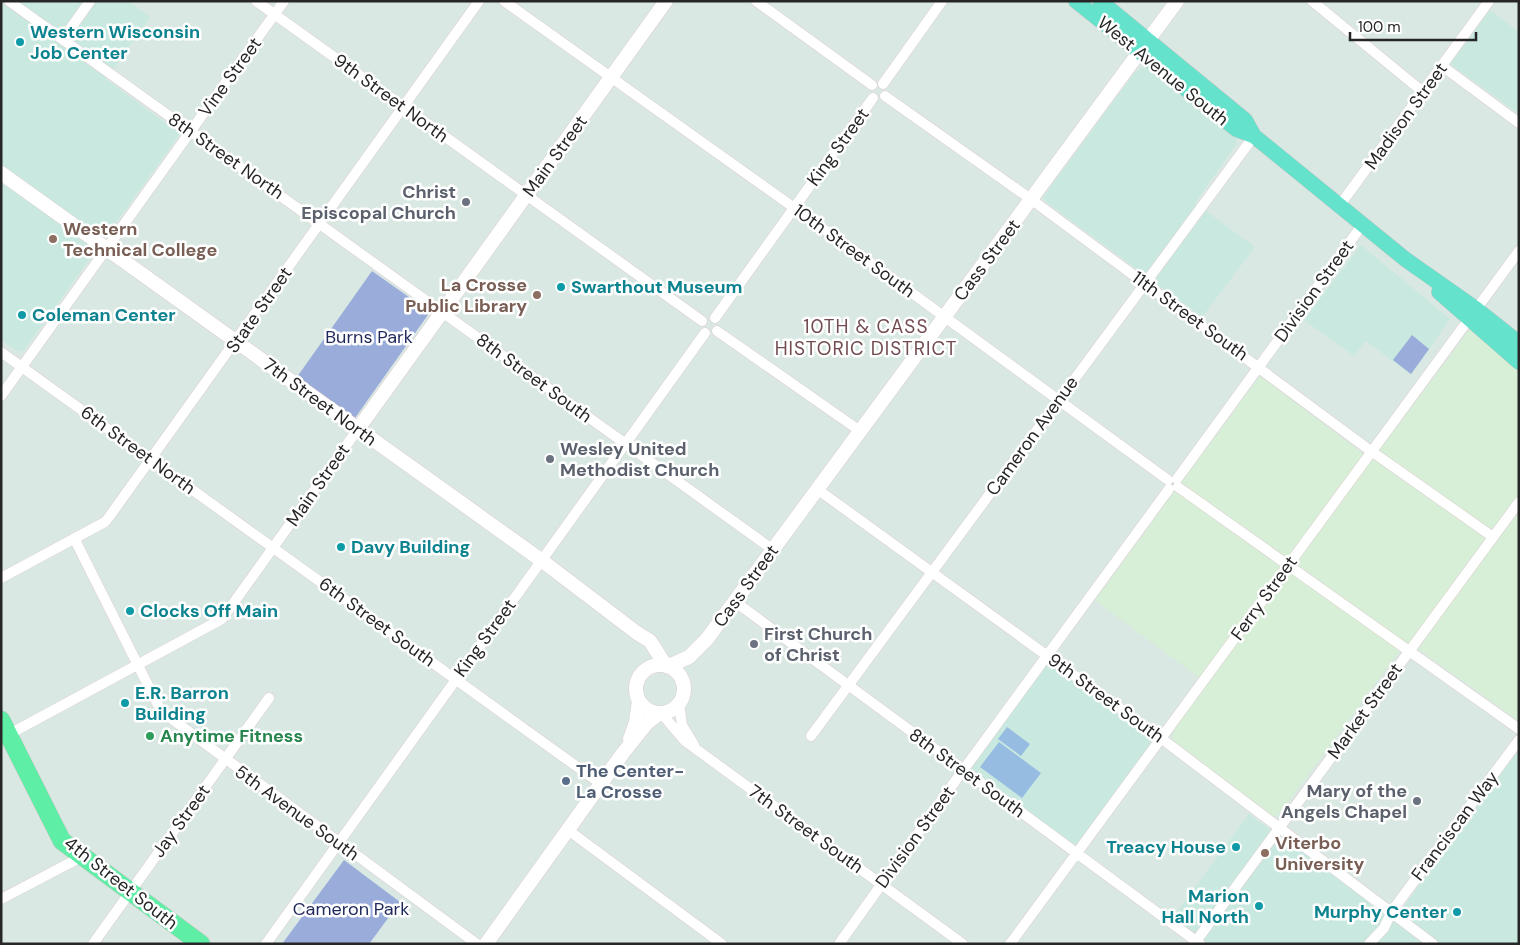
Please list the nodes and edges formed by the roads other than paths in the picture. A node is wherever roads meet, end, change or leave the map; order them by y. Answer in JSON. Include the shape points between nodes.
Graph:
{"nodes":[{"id":1,"x":9,"y":1,"type":"edge"},
{"id":2,"x":90,"y":1,"type":"edge"},
{"id":3,"x":256,"y":1,"type":"edge"},
{"id":4,"x":284,"y":1,"type":"edge"},
{"id":5,"x":479,"y":1,"type":"edge"},
{"id":6,"x":504,"y":1,"type":"edge"},
{"id":7,"x":666,"y":1,"type":"edge"},
{"id":8,"x":756,"y":1,"type":"edge"},
{"id":9,"x":942,"y":1,"type":"edge"},
{"id":10,"x":1076,"y":1,"type":"edge"},
{"id":11,"x":1100,"y":1,"type":"edge"},
{"id":12,"x":1177,"y":1,"type":"edge"},
{"id":13,"x":1312,"y":1,"type":"edge"},
{"id":14,"x":1489,"y":1,"type":"edge"},
{"id":15,"x":275,"y":15,"type":"junction"},
{"id":16,"x":63,"y":39,"type":"junction"},
{"id":17,"x":1148,"y":40,"type":"junction"},
{"id":18,"x":1139,"y":53,"type":"junction"},
{"id":19,"x":1442,"y":66,"type":"junction"},
{"id":20,"x":612,"y":77,"type":"junction"},
{"id":21,"x":883,"y":84,"type":"junction"},
{"id":22,"x":872,"y":85,"type":"junction"},
{"id":23,"x":1423,"y":92,"type":"junction"},
{"id":24,"x":885,"y":96,"type":"junction"},
{"id":25,"x":873,"y":98,"type":"junction"},
{"id":26,"x":404,"y":107,"type":"junction"},
{"id":27,"x":1519,"y":123,"type":"edge"},
{"id":28,"x":191,"y":132,"type":"junction"},
{"id":29,"x":1254,"y":136,"type":"junction"},
{"id":30,"x":1,"y":172,"type":"edge"},
{"id":31,"x":527,"y":195,"type":"junction"},
{"id":32,"x":1032,"y":200,"type":"junction"},
{"id":33,"x":1340,"y":205,"type":"junction"},
{"id":34,"x":794,"y":208,"type":"junction"},
{"id":35,"x":321,"y":223,"type":"junction"},
{"id":36,"x":1363,"y":224,"type":"junction"},
{"id":37,"x":108,"y":248,"type":"junction"},
{"id":38,"x":1519,"y":251,"type":"edge"},
{"id":39,"x":1144,"y":283,"type":"junction"},
{"id":40,"x":442,"y":312,"type":"junction"},
{"id":41,"x":1472,"y":314,"type":"junction"},
{"id":42,"x":944,"y":317,"type":"junction"},
{"id":43,"x":715,"y":318,"type":"junction"},
{"id":44,"x":702,"y":321,"type":"junction"},
{"id":45,"x":717,"y":331,"type":"junction"},
{"id":46,"x":705,"y":333,"type":"junction"},
{"id":47,"x":237,"y":342,"type":"junction"},
{"id":48,"x":1519,"y":343,"type":"edge"},
{"id":49,"x":1,"y":352,"type":"edge"},
{"id":50,"x":1519,"y":362,"type":"edge"},
{"id":51,"x":1259,"y":366,"type":"junction"},
{"id":52,"x":22,"y":367,"type":"junction"},
{"id":53,"x":1,"y":396,"type":"edge"},
{"id":54,"x":1059,"y":399,"type":"junction"},
{"id":55,"x":358,"y":429,"type":"junction"},
{"id":56,"x":860,"y":431,"type":"junction"},
{"id":57,"x":626,"y":443,"type":"junction"},
{"id":58,"x":1373,"y":450,"type":"junction"},
{"id":59,"x":151,"y":460,"type":"junction"},
{"id":60,"x":1173,"y":484,"type":"junction"},
{"id":61,"x":817,"y":489,"type":"junction"},
{"id":62,"x":1517,"y":508,"type":"edge"},
{"id":63,"x":1493,"y":537,"type":"junction"},
{"id":64,"x":74,"y":538,"type":"junction"},
{"id":65,"x":274,"y":548,"type":"junction"},
{"id":66,"x":772,"y":549,"type":"junction"},
{"id":67,"x":541,"y":560,"type":"junction"},
{"id":68,"x":1287,"y":566,"type":"junction"},
{"id":69,"x":932,"y":572,"type":"junction"},
{"id":70,"x":1,"y":578,"type":"edge"},
{"id":71,"x":734,"y":601,"type":"junction"},
{"id":72,"x":637,"y":633,"type":"junction"},
{"id":73,"x":707,"y":639,"type":"junction"},
{"id":74,"x":1410,"y":650,"type":"junction"},
{"id":75,"x":1048,"y":656,"type":"junction"},
{"id":76,"x":138,"y":664,"type":"junction"},
{"id":77,"x":668,"y":666,"type":"junction"},
{"id":78,"x":644,"y":671,"type":"junction"},
{"id":79,"x":456,"y":679,"type":"junction"},
{"id":80,"x":684,"y":684,"type":"junction"},
{"id":81,"x":848,"y":686,"type":"junction"},
{"id":82,"x":269,"y":698,"type":"dead end"},
{"id":83,"x":640,"y":701,"type":"junction"},
{"id":84,"x":680,"y":703,"type":"junction"},
{"id":85,"x":661,"y":713,"type":"junction"},
{"id":86,"x":1519,"y":729,"type":"edge"},
{"id":87,"x":4,"y":731,"type":"edge"},
{"id":88,"x":811,"y":736,"type":"dead end"},
{"id":89,"x":1162,"y":739,"type":"junction"},
{"id":90,"x":1519,"y":740,"type":"edge"},
{"id":91,"x":698,"y":750,"type":"junction"},
{"id":92,"x":623,"y":753,"type":"junction"},
{"id":93,"x":225,"y":759,"type":"junction"},
{"id":94,"x":963,"y":770,"type":"junction"},
{"id":95,"x":601,"y":784,"type":"junction"},
{"id":96,"x":1280,"y":827,"type":"junction"},
{"id":97,"x":568,"y":830,"type":"junction"},
{"id":98,"x":339,"y":844,"type":"junction"},
{"id":99,"x":1077,"y":853,"type":"junction"},
{"id":100,"x":84,"y":856,"type":"junction"},
{"id":101,"x":881,"y":884,"type":"junction"},
{"id":102,"x":130,"y":892,"type":"junction"},
{"id":103,"x":1,"y":899,"type":"edge"},
{"id":104,"x":1392,"y":911,"type":"junction"},
{"id":105,"x":1197,"y":943,"type":"edge"},
{"id":106,"x":92,"y":944,"type":"edge"},
{"id":107,"x":201,"y":944,"type":"edge"},
{"id":108,"x":266,"y":944,"type":"edge"},
{"id":109,"x":477,"y":944,"type":"edge"},
{"id":110,"x":486,"y":944,"type":"edge"},
{"id":111,"x":722,"y":944,"type":"edge"},
{"id":112,"x":839,"y":944,"type":"edge"},
{"id":113,"x":963,"y":944,"type":"edge"},
{"id":114,"x":1010,"y":944,"type":"edge"},
{"id":115,"x":1369,"y":944,"type":"edge"},
{"id":116,"x":1433,"y":944,"type":"edge"}],
"edges":[{"from":1,"to":16,"type":"street","name":"8th Street North"},
{"from":2,"to":16,"type":"street"},
{"from":3,"to":15,"type":"street","name":"9th Street North"},
{"from":4,"to":15,"type":"street","name":"Vine Street"},
{"from":5,"to":26,"type":"street","name":"State Street"},
{"from":6,"to":20,"type":"street","name":"10th Street South"},
{"from":7,"to":20,"type":"street","name":"Main Street"},
{"from":8,"to":22,"type":"street"},
{"from":9,"to":21,"type":"street"},
{"from":10,"to":18,"type":"main road","name":"West Avenue South"},
{"from":11,"to":17,"type":"main road","name":"West Avenue South"},
{"from":12,"to":17,"type":"street","name":"Cass Street"},
{"from":13,"to":23,"type":"street"},
{"from":14,"to":19,"type":"street","name":"Madison Street"},
{"from":15,"to":26,"type":"street","name":"9th Street North"},
{"from":15,"to":28,"type":"street","name":"Vine Street"},
{"from":16,"to":28,"type":"street","name":"8th Street North"},
{"from":17,"to":18,"type":"street","name":"Cass Street"},
{"from":17,"to":29,"type":"main road","name":"West Avenue South","via":[[1245,120]]},
{"from":18,"to":29,"type":"main road","name":"West Avenue South","via":[[1236,129]]},
{"from":18,"to":32,"type":"street","name":"Cass Street"},
{"from":19,"to":23,"type":"street","name":"Madison Street"},
{"from":19,"to":27,"type":"street"},
{"from":20,"to":31,"type":"street","name":"Main Street"},
{"from":20,"to":34,"type":"street","name":"10th Street South"},
{"from":21,"to":22,"type":"street"},
{"from":21,"to":24,"type":"street"},
{"from":22,"to":25,"type":"street"},
{"from":23,"to":33,"type":"street","name":"Madison Street"},
{"from":24,"to":25,"type":"street"},
{"from":24,"to":32,"type":"street","name":"11th Street South"},
{"from":25,"to":34,"type":"street","name":"King Street"},
{"from":26,"to":31,"type":"street","name":"9th Street North"},
{"from":26,"to":35,"type":"street","name":"State Street"},
{"from":28,"to":35,"type":"street","name":"8th Street North"},
{"from":28,"to":37,"type":"street","name":"Vine Street"},
{"from":29,"to":33,"type":"main road","name":"West Avenue South"},
{"from":29,"to":39,"type":"street","name":"Cameron Avenue"},
{"from":30,"to":37,"type":"street","name":"7th Street North"},
{"from":31,"to":40,"type":"street","name":"Main Street"},
{"from":31,"to":44,"type":"street"},
{"from":32,"to":39,"type":"street","name":"11th Street South"},
{"from":32,"to":42,"type":"street","name":"Cass Street"},
{"from":33,"to":36,"type":"main road","name":"West Avenue South"},
{"from":34,"to":42,"type":"street","name":"10th Street South"},
{"from":34,"to":43,"type":"street","name":"King Street"},
{"from":35,"to":40,"type":"street","name":"8th Street North"},
{"from":35,"to":47,"type":"street","name":"State Street"},
{"from":36,"to":41,"type":"main road","name":"West Avenue South"},
{"from":36,"to":51,"type":"street","name":"Division Street"},
{"from":37,"to":47,"type":"street","name":"7th Street North"},
{"from":37,"to":52,"type":"street","name":"Vine Street"},
{"from":38,"to":41,"type":"street","name":"Ferry Street"},
{"from":39,"to":51,"type":"street","name":"11th Street South"},
{"from":39,"to":54,"type":"street","name":"Cameron Avenue"},
{"from":40,"to":55,"type":"street","name":"Main Street"},
{"from":40,"to":57,"type":"street","name":"8th Street South"},
{"from":41,"to":48,"type":"main road","name":"West Avenue South"},
{"from":41,"to":50,"type":"main road","name":"West Avenue South"},
{"from":41,"to":58,"type":"street","name":"Ferry Street"},
{"from":42,"to":54,"type":"street","name":"10th Street South"},
{"from":42,"to":56,"type":"street","name":"Cass Street"},
{"from":43,"to":44,"type":"street","via":[[707,317]]},
{"from":43,"to":45,"type":"street"},
{"from":44,"to":46,"type":"street"},
{"from":45,"to":46,"type":"street"},
{"from":45,"to":56,"type":"street"},
{"from":46,"to":57,"type":"street","name":"King Street"},
{"from":47,"to":55,"type":"street","name":"7th Street North"},
{"from":47,"to":59,"type":"street","name":"State Street"},
{"from":49,"to":52,"type":"street","name":"6th Street North"},
{"from":51,"to":58,"type":"street","name":"11th Street South"},
{"from":51,"to":60,"type":"street","name":"Division Street"},
{"from":52,"to":53,"type":"street","name":"Vine Street"},
{"from":52,"to":59,"type":"street","name":"6th Street North"},
{"from":54,"to":60,"type":"street","name":"10th Street South"},
{"from":54,"to":69,"type":"street","name":"Cameron Avenue"},
{"from":55,"to":65,"type":"street","name":"Main Street"},
{"from":55,"to":67,"type":"street","name":"7th Street North"},
{"from":56,"to":61,"type":"street","name":"Cass Street"},
{"from":57,"to":66,"type":"street","name":"8th Street South"},
{"from":57,"to":67,"type":"street","name":"King Street"},
{"from":58,"to":63,"type":"street","name":"11th Street South"},
{"from":58,"to":68,"type":"street","name":"Ferry Street"},
{"from":59,"to":64,"type":"street","name":"State Street","via":[[105,522]]},
{"from":59,"to":65,"type":"street","name":"6th Street North"},
{"from":60,"to":68,"type":"street","name":"10th Street South"},
{"from":60,"to":75,"type":"street","name":"Division Street"},
{"from":61,"to":66,"type":"street","name":"Cass Street"},
{"from":61,"to":69,"type":"street","name":"9th Street South"},
{"from":62,"to":63,"type":"street","name":"Market Street"},
{"from":63,"to":74,"type":"street","name":"Market Street"},
{"from":64,"to":70,"type":"street","name":"State Street"},
{"from":64,"to":76,"type":"street","name":"5th Avenue South"},
{"from":65,"to":76,"type":"street","name":"Main Street","via":[[222,619]]},
{"from":65,"to":79,"type":"street","name":"6th Street South"},
{"from":66,"to":71,"type":"street","name":"Cass Street"},
{"from":67,"to":72,"type":"street","name":"7th Street North"},
{"from":67,"to":79,"type":"street","name":"King Street"},
{"from":68,"to":74,"type":"street","name":"10th Street South"},
{"from":68,"to":89,"type":"street","name":"Ferry Street"},
{"from":69,"to":75,"type":"street","name":"9th Street South"},
{"from":69,"to":81,"type":"street","name":"Cameron Avenue"},
{"from":71,"to":73,"type":"street","name":"Cass Street"},
{"from":71,"to":81,"type":"street","name":"8th Street South"},
{"from":72,"to":77,"type":"street","name":"7th Street North","via":[[650,641]]},
{"from":72,"to":78,"type":"street","name":"7th Street North","via":[[647,656]]},
{"from":73,"to":77,"type":"street","name":"Cass Street","via":[[689,657]]},
{"from":73,"to":80,"type":"street","name":"Cass Street"},
{"from":74,"to":86,"type":"street","name":"10th Street South"},
{"from":74,"to":96,"type":"street","name":"Market Street"},
{"from":75,"to":89,"type":"street","name":"9th Street South"},
{"from":75,"to":94,"type":"street","name":"Division Street"},
{"from":76,"to":87,"type":"street","name":"Main Street"},
{"from":76,"to":93,"type":"street","name":"5th Avenue South","via":[[161,711]]},
{"from":77,"to":78,"type":"street","via":[[657,665]]},
{"from":77,"to":80,"type":"street","via":[[679,673]]},
{"from":78,"to":83,"type":"street","via":[[637,683],[636,693]]},
{"from":79,"to":95,"type":"street","name":"6th Street South"},
{"from":79,"to":98,"type":"street","name":"King Street"},
{"from":80,"to":84,"type":"street"},
{"from":81,"to":88,"type":"street","name":"Cameron Avenue"},
{"from":81,"to":94,"type":"street","name":"8th Street South"},
{"from":82,"to":93,"type":"street","name":"Jay Street"},
{"from":83,"to":85,"type":"street","via":[[649,710]]},
{"from":83,"to":92,"type":"street","via":[[636,722]]},
{"from":84,"to":85,"type":"street"},
{"from":84,"to":91,"type":"street","name":"7th Street South","via":[[682,725]]},
{"from":85,"to":91,"type":"street","name":"7th Street South","via":[[678,736]]},
{"from":85,"to":92,"type":"street","via":[[647,723]]},
{"from":87,"to":100,"type":"highway","name":"4th Street South","via":[[62,841]]},
{"from":89,"to":96,"type":"street","name":"9th Street South"},
{"from":89,"to":99,"type":"street","name":"Ferry Street"},
{"from":90,"to":104,"type":"street","name":"Franciscan Way"},
{"from":91,"to":101,"type":"street","name":"7th Street South"},
{"from":92,"to":95,"type":"street"},
{"from":93,"to":98,"type":"street","name":"5th Avenue South"},
{"from":93,"to":102,"type":"street","name":"Jay Street"},
{"from":94,"to":99,"type":"street","name":"8th Street South"},
{"from":94,"to":101,"type":"street","name":"Division Street"},
{"from":95,"to":97,"type":"street"},
{"from":96,"to":104,"type":"street","name":"9th Street South"},
{"from":96,"to":105,"type":"street","name":"Market Street"},
{"from":97,"to":110,"type":"street"},
{"from":97,"to":111,"type":"street"},
{"from":98,"to":108,"type":"street","name":"King Street"},
{"from":98,"to":109,"type":"street","name":"5th Avenue South"},
{"from":99,"to":105,"type":"street","name":"8th Street South"},
{"from":99,"to":114,"type":"street","name":"Ferry Street"},
{"from":100,"to":102,"type":"highway","name":"4th Street South"},
{"from":100,"to":103,"type":"street"},
{"from":101,"to":112,"type":"street","name":"Division Street"},
{"from":101,"to":113,"type":"street","name":"7th Street South"},
{"from":102,"to":106,"type":"street","name":"Jay Street"},
{"from":102,"to":107,"type":"highway","name":"4th Street South"},
{"from":104,"to":115,"type":"street","name":"Franciscan Way","via":[[1384,928]]},
{"from":104,"to":116,"type":"street","name":"9th Street South"}]}
